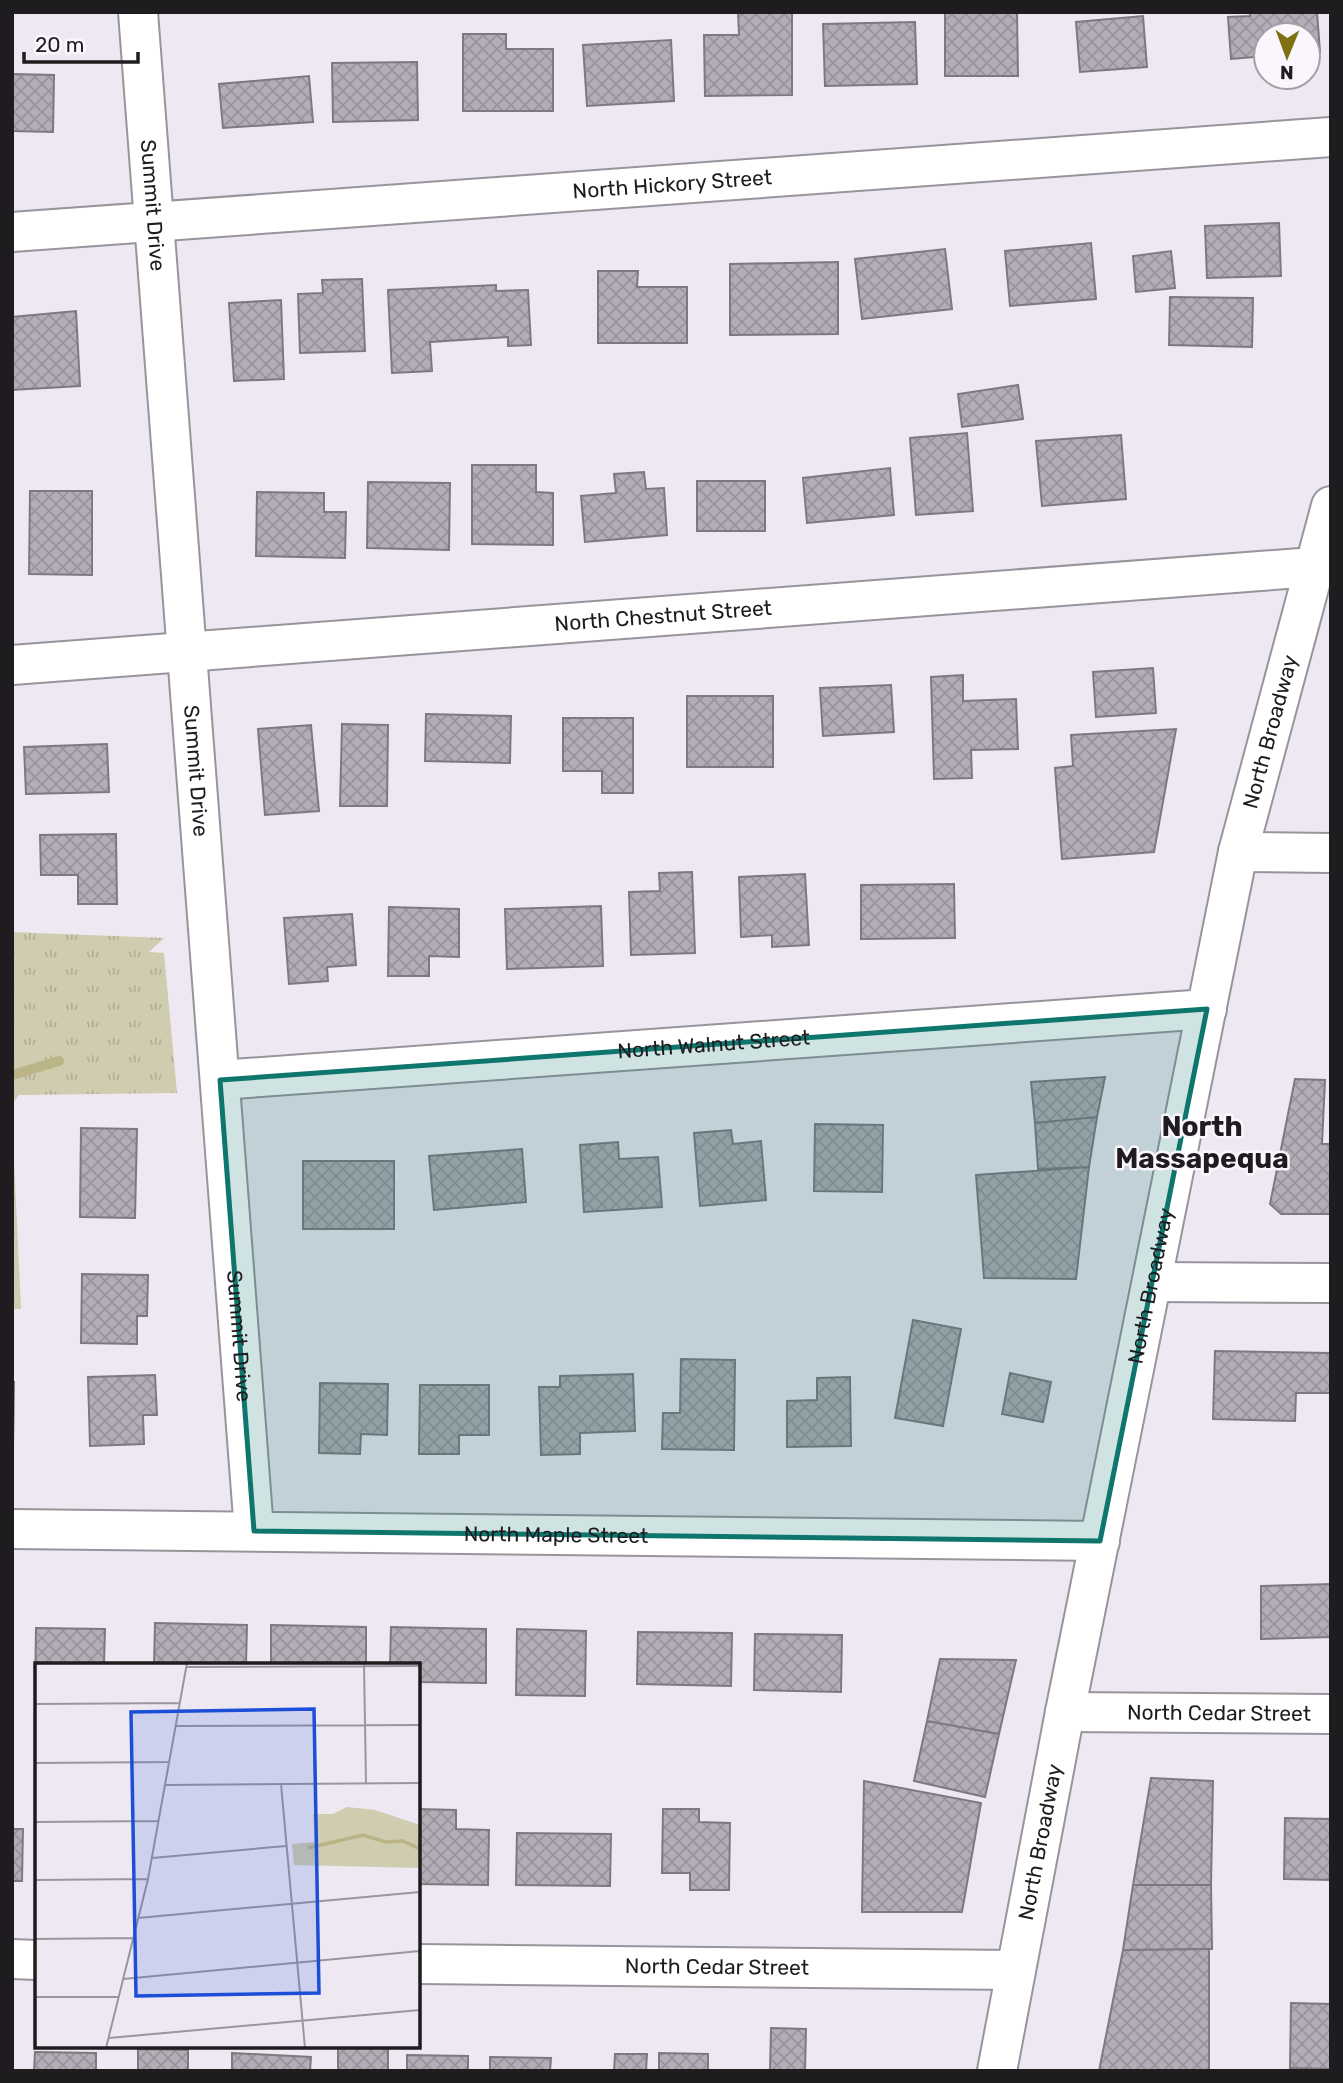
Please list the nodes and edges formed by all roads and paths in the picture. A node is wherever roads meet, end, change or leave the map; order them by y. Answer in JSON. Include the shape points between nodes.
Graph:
{"nodes":[{"id":1,"x":138,"y":12,"type":"edge"},
{"id":2,"x":1331,"y":137,"type":"edge"},
{"id":3,"x":154,"y":222,"type":"junction"},
{"id":4,"x":12,"y":232,"type":"edge"},
{"id":5,"x":1331,"y":506,"type":"edge"},
{"id":6,"x":1314,"y":567,"type":"junction"},
{"id":7,"x":187,"y":652,"type":"junction"},
{"id":8,"x":12,"y":665,"type":"edge"},
{"id":9,"x":1238,"y":852,"type":"junction"},
{"id":10,"x":1331,"y":853,"type":"edge"},
{"id":11,"x":1207,"y":1009,"type":"junction"},
{"id":12,"x":220,"y":1080,"type":"junction"},
{"id":13,"x":1152,"y":1282,"type":"junction"},
{"id":14,"x":1331,"y":1283,"type":"edge"},
{"id":15,"x":12,"y":1529,"type":"edge"},
{"id":16,"x":254,"y":1531,"type":"junction"},
{"id":17,"x":1100,"y":1541,"type":"junction"},
{"id":18,"x":1065,"y":1712,"type":"junction"},
{"id":19,"x":1331,"y":1714,"type":"edge"},
{"id":20,"x":12,"y":1959,"type":"edge"},
{"id":21,"x":35,"y":1960,"type":"edge"},
{"id":22,"x":420,"y":1964,"type":"edge"},
{"id":23,"x":1016,"y":1970,"type":"junction"},
{"id":24,"x":997,"y":2071,"type":"edge"}],
"edges":[{"from":1,"to":3,"type":"street","name":"Summit Drive"},
{"from":2,"to":3,"type":"street","name":"North Hickory Street"},
{"from":3,"to":4,"type":"street","name":"North Hickory Street"},
{"from":3,"to":7,"type":"street","name":"Summit Drive"},
{"from":5,"to":6,"type":"street","name":"North Broadway"},
{"from":6,"to":7,"type":"street","name":"North Chestnut Street"},
{"from":6,"to":9,"type":"street","name":"North Broadway"},
{"from":7,"to":8,"type":"street","name":"North Chestnut Street"},
{"from":7,"to":12,"type":"street","name":"Summit Drive"},
{"from":9,"to":10,"type":"street"},
{"from":9,"to":11,"type":"street","name":"North Broadway"},
{"from":11,"to":12,"type":"street","name":"North Walnut Street"},
{"from":11,"to":13,"type":"street","name":"North Broadway"},
{"from":12,"to":16,"type":"street","name":"Summit Drive"},
{"from":13,"to":14,"type":"street"},
{"from":13,"to":17,"type":"street","name":"North Broadway"},
{"from":15,"to":16,"type":"street","name":"North Maple Street"},
{"from":16,"to":17,"type":"street","name":"North Maple Street"},
{"from":17,"to":18,"type":"street","name":"North Broadway"},
{"from":18,"to":19,"type":"street","name":"North Cedar Street"},
{"from":18,"to":23,"type":"street","name":"North Broadway"},
{"from":20,"to":21,"type":"street"},
{"from":22,"to":23,"type":"street","name":"North Cedar Street"},
{"from":23,"to":24,"type":"street","name":"North Broadway"}]}
